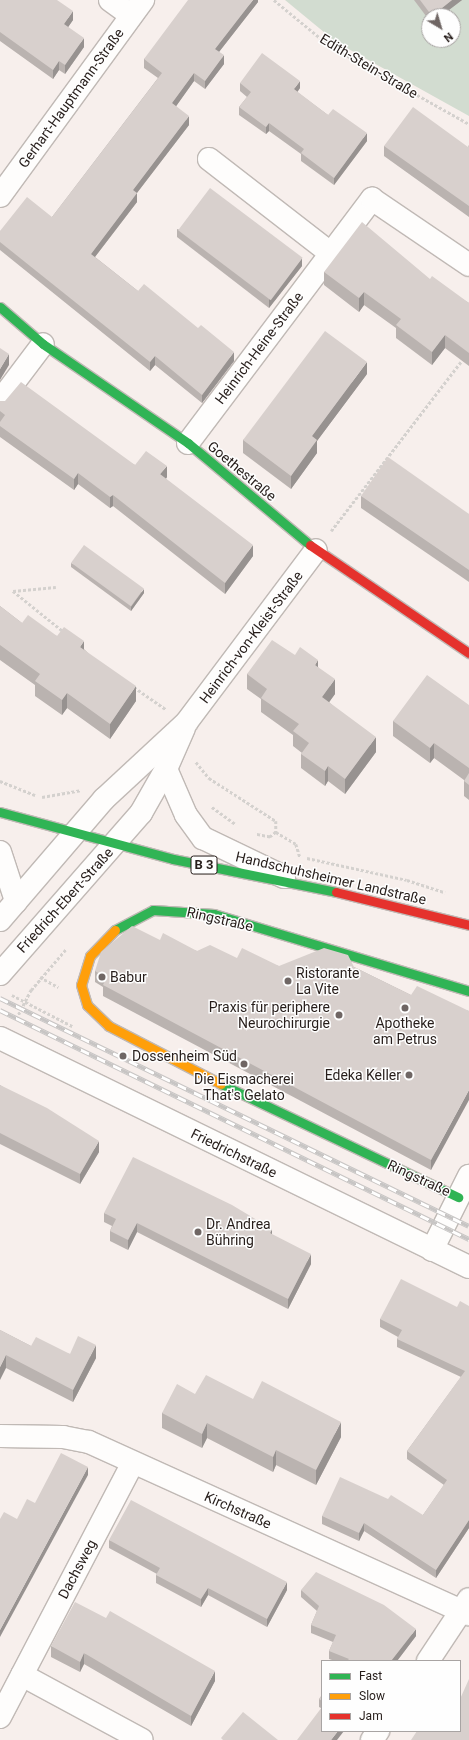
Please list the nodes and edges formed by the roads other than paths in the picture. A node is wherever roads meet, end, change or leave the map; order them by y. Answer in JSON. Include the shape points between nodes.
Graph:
{"nodes":[{"id":1,"x":110,"y":0,"type":"edge"},
{"id":2,"x":137,"y":8,"type":"edge"},
{"id":3,"x":210,"y":159,"type":"dead end"},
{"id":4,"x":0,"y":196,"type":"edge"},
{"id":5,"x":330,"y":252,"type":"junction"},
{"id":6,"x":469,"y":265,"type":"edge"},
{"id":7,"x":0,"y":307,"type":"edge"},
{"id":8,"x":43,"y":344,"type":"junction"},
{"id":9,"x":0,"y":401,"type":"edge"},
{"id":10,"x":188,"y":443,"type":"junction"},
{"id":11,"x":316,"y":550,"type":"junction"},
{"id":12,"x":469,"y":653,"type":"edge"},
{"id":13,"x":186,"y":723,"type":"junction"},
{"id":14,"x":166,"y":769,"type":"junction"},
{"id":15,"x":0,"y":812,"type":"edge"},
{"id":16,"x":74,"y":832,"type":"junction"},
{"id":17,"x":115,"y":844,"type":"junction"},
{"id":18,"x":0,"y":852,"type":"edge"},
{"id":19,"x":294,"y":882,"type":"junction"},
{"id":20,"x":16,"y":901,"type":"junction"},
{"id":21,"x":0,"y":920,"type":"edge"},
{"id":22,"x":469,"y":925,"type":"edge"},
{"id":23,"x":0,"y":974,"type":"edge"},
{"id":24,"x":469,"y":992,"type":"edge"},
{"id":25,"x":0,"y":1038,"type":"edge"},
{"id":26,"x":469,"y":1176,"type":"edge"},
{"id":27,"x":458,"y":1197,"type":"junction"},
{"id":28,"x":432,"y":1250,"type":"junction"},
{"id":29,"x":469,"y":1267,"type":"edge"},
{"id":30,"x":0,"y":1436,"type":"edge"},
{"id":31,"x":133,"y":1463,"type":"junction"},
{"id":32,"x":467,"y":1608,"type":"edge"},
{"id":33,"x":429,"y":1660,"type":"edge"},
{"id":34,"x":22,"y":1675,"type":"junction"},
{"id":35,"x":0,"y":1717,"type":"edge"},
{"id":36,"x":142,"y":1740,"type":"edge"}],
"edges":[{"from":1,"to":2,"type":"street"},
{"from":2,"to":4,"type":"street","name":"Gerhart-Hauptmann-Straße"},
{"from":3,"to":5,"type":"street"},
{"from":5,"to":6,"type":"street","name":"Heinrich-Heine-Straße","via":[[372,199]]},
{"from":5,"to":10,"type":"street","name":"Heinrich-Heine-Straße"},
{"from":7,"to":8,"type":"street","name":"Goethestraße"},
{"from":8,"to":9,"type":"street"},
{"from":8,"to":10,"type":"street","name":"Goethestraße"},
{"from":10,"to":11,"type":"street","name":"Goethestraße"},
{"from":11,"to":12,"type":"street","name":"Goethestraße"},
{"from":11,"to":13,"type":"street","name":"Heinrich-von-Kleist-Straße"},
{"from":13,"to":14,"type":"street","name":"Heinrich-von-Kleist-Straße"},
{"from":13,"to":16,"type":"street","name":"Heinrich-von-Kleist-Straße","via":[[104,799]]},
{"from":14,"to":17,"type":"street","name":"Heinrich-von-Kleist-Straße","via":[[141,813]]},
{"from":14,"to":19,"type":"street","via":[[186,815],[203,838]]},
{"from":15,"to":16,"type":"street","name":"Handschuhsheimer Landstraße","number":"B 3"},
{"from":16,"to":17,"type":"street","name":"Handschuhsheimer Landstraße","number":"B 3"},
{"from":16,"to":20,"type":"street"},
{"from":17,"to":19,"type":"street","name":"Handschuhsheimer Landstraße","number":"B 3"},
{"from":17,"to":23,"type":"street","name":"Friedrich-Ebert-Straße"},
{"from":18,"to":20,"type":"street"},
{"from":19,"to":22,"type":"street","name":"Handschuhsheimer Landstraße","number":"B 3"},
{"from":20,"to":21,"type":"street"},
{"from":24,"to":27,"type":"street","name":"Ringstraße","via":[[355,954],[214,914],[167,909],[147,912],[118,926],[90,956],[81,985],[88,1006],[109,1026],[248,1098]]},
{"from":25,"to":28,"type":"street","name":"Friedrichstraße"},
{"from":26,"to":27,"type":"street","name":"Ringstraße"},
{"from":27,"to":28,"type":"street","name":"Ringstraße"},
{"from":28,"to":29,"type":"street","name":"Friedrichstraße"},
{"from":30,"to":31,"type":"street","name":"Kirchstraße","via":[[63,1436],[89,1442]]},
{"from":31,"to":32,"type":"street","name":"Kirchstraße"},
{"from":31,"to":34,"type":"street","name":"Dachsweg"},
{"from":32,"to":33,"type":"street"},
{"from":34,"to":35,"type":"street","name":"Dachsweg"},
{"from":34,"to":36,"type":"street"}]}
